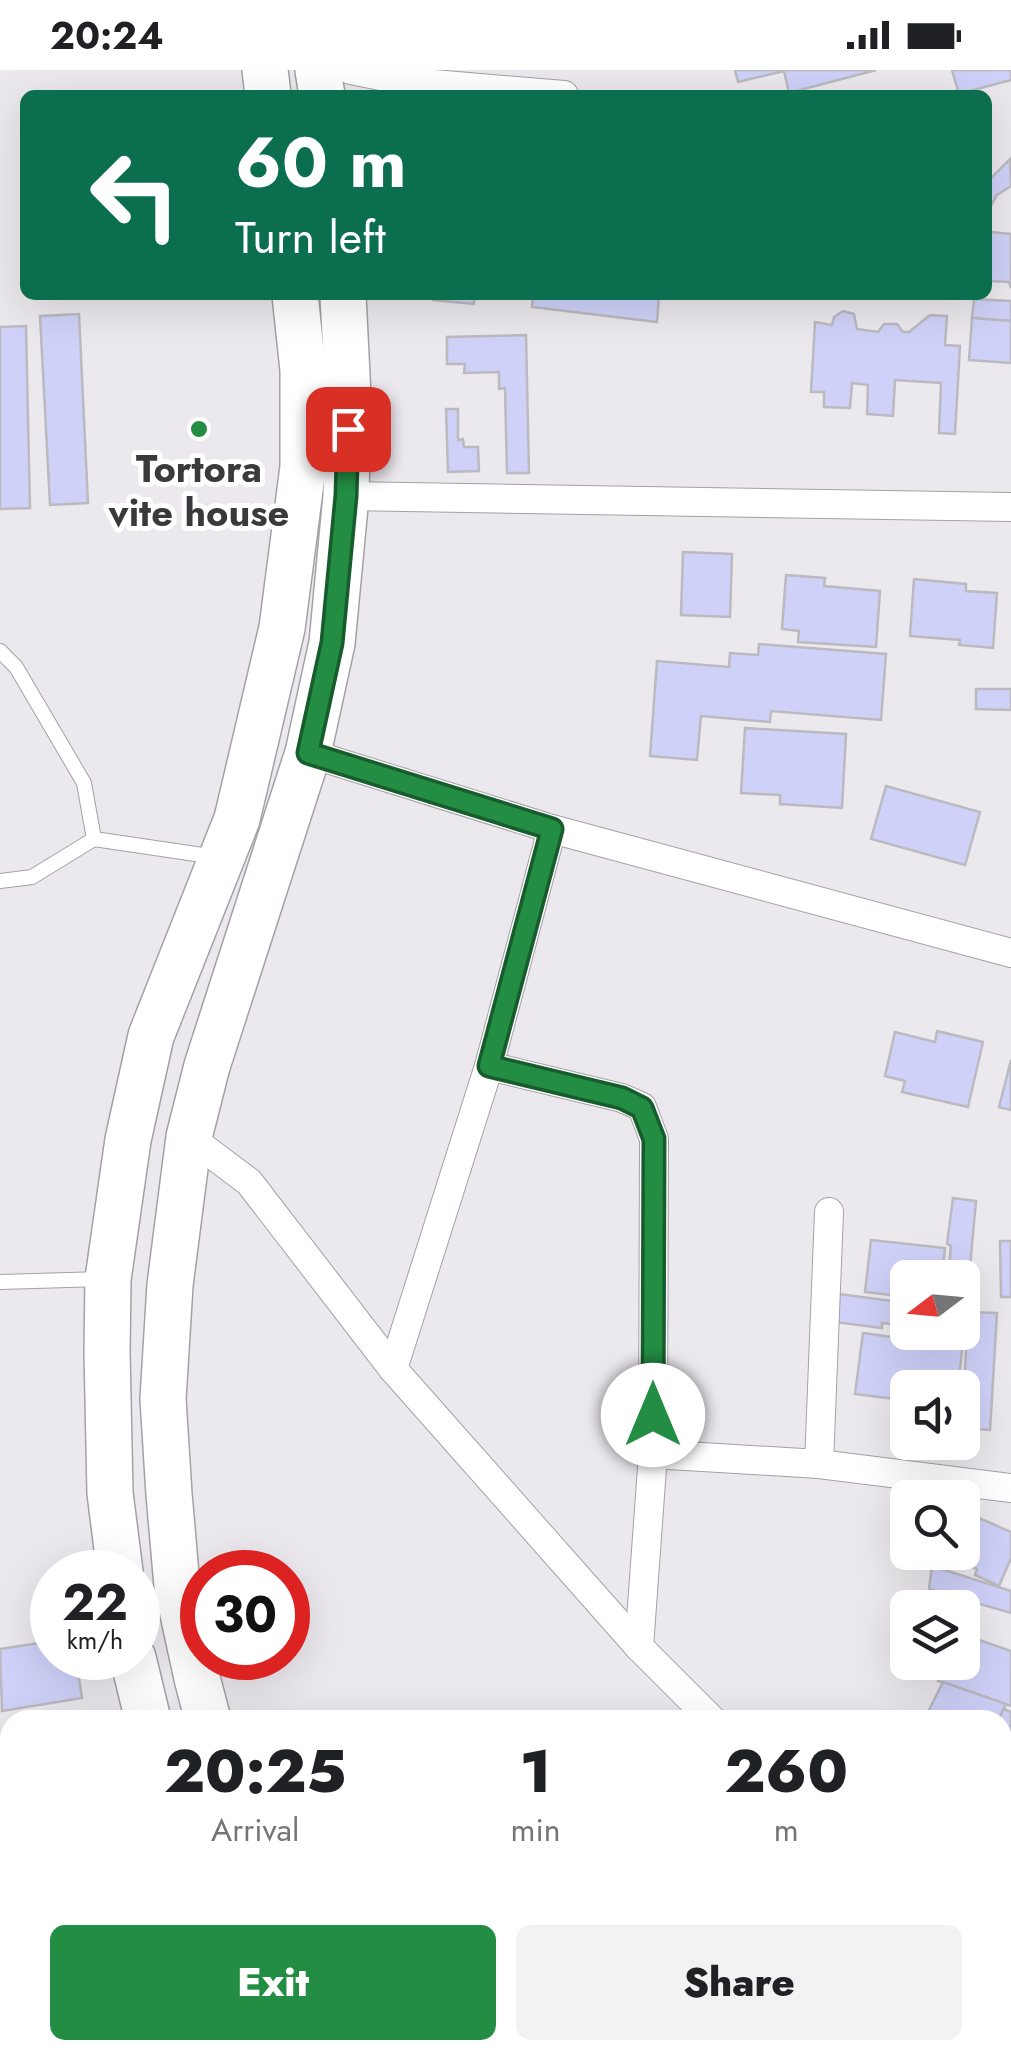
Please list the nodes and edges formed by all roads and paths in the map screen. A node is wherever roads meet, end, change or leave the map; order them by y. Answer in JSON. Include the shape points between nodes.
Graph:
{"nodes":[{"id":1,"x":351,"y":70,"type":"edge"},
{"id":2,"x":505,"y":90,"type":"edge"},
{"id":3,"x":296,"y":300,"type":"edge"},
{"id":4,"x":343,"y":300,"type":"edge"},
{"id":5,"x":346,"y":496,"type":"junction"},
{"id":6,"x":1011,"y":508,"type":"edge"},
{"id":7,"x":0,"y":650,"type":"edge"},
{"id":8,"x":308,"y":753,"type":"junction"},
{"id":9,"x":552,"y":829,"type":"junction"},
{"id":10,"x":94,"y":839,"type":"junction"},
{"id":11,"x":221,"y":858,"type":"junction"},
{"id":12,"x":0,"y":881,"type":"edge"},
{"id":13,"x":1011,"y":953,"type":"edge"},
{"id":14,"x":489,"y":1066,"type":"junction"},
{"id":15,"x":189,"y":1137,"type":"junction"},
{"id":16,"x":829,"y":1212,"type":"dead end"},
{"id":17,"x":108,"y":1279,"type":"junction"},
{"id":18,"x":0,"y":1282,"type":"edge"},
{"id":19,"x":394,"y":1369,"type":"junction"},
{"id":20,"x":653,"y":1454,"type":"junction"},
{"id":21,"x":820,"y":1464,"type":"junction"},
{"id":22,"x":1011,"y":1488,"type":"edge"},
{"id":23,"x":117,"y":1550,"type":"edge"},
{"id":24,"x":639,"y":1647,"type":"junction"},
{"id":25,"x":139,"y":1680,"type":"edge"},
{"id":26,"x":146,"y":1710,"type":"edge"},
{"id":27,"x":205,"y":1710,"type":"edge"},
{"id":28,"x":702,"y":1710,"type":"edge"}],
"edges":[{"from":1,"to":2,"type":"street"},
{"from":3,"to":11,"type":"main road","via":[[303,467],[294,548],[256,742]]},
{"from":4,"to":5,"type":"main road"},
{"from":5,"to":6,"type":"street"},
{"from":5,"to":8,"type":"main road","via":[[332,643]]},
{"from":7,"to":10,"type":"lane","via":[[84,782]]},
{"from":8,"to":9,"type":"street"},
{"from":8,"to":15,"type":"main road"},
{"from":9,"to":13,"type":"street"},
{"from":9,"to":14,"type":"street"},
{"from":10,"to":11,"type":"lane"},
{"from":10,"to":12,"type":"lane","via":[[32,877]]},
{"from":11,"to":17,"type":"main road","via":[[152,1036],[128,1140]]},
{"from":14,"to":19,"type":"street"},
{"from":14,"to":20,"type":"street","via":[[642,1108],[654,1139]]},
{"from":15,"to":19,"type":"street","via":[[249,1182]]},
{"from":15,"to":27,"type":"main road","via":[[163,1399],[178,1586]]},
{"from":16,"to":21,"type":"street"},
{"from":17,"to":18,"type":"lane"},
{"from":17,"to":23,"type":"main road","via":[[110,1493]]},
{"from":19,"to":24,"type":"street"},
{"from":20,"to":21,"type":"street"},
{"from":20,"to":24,"type":"street"},
{"from":21,"to":22,"type":"street"},
{"from":24,"to":28,"type":"street"},
{"from":25,"to":26,"type":"main road"}]}
